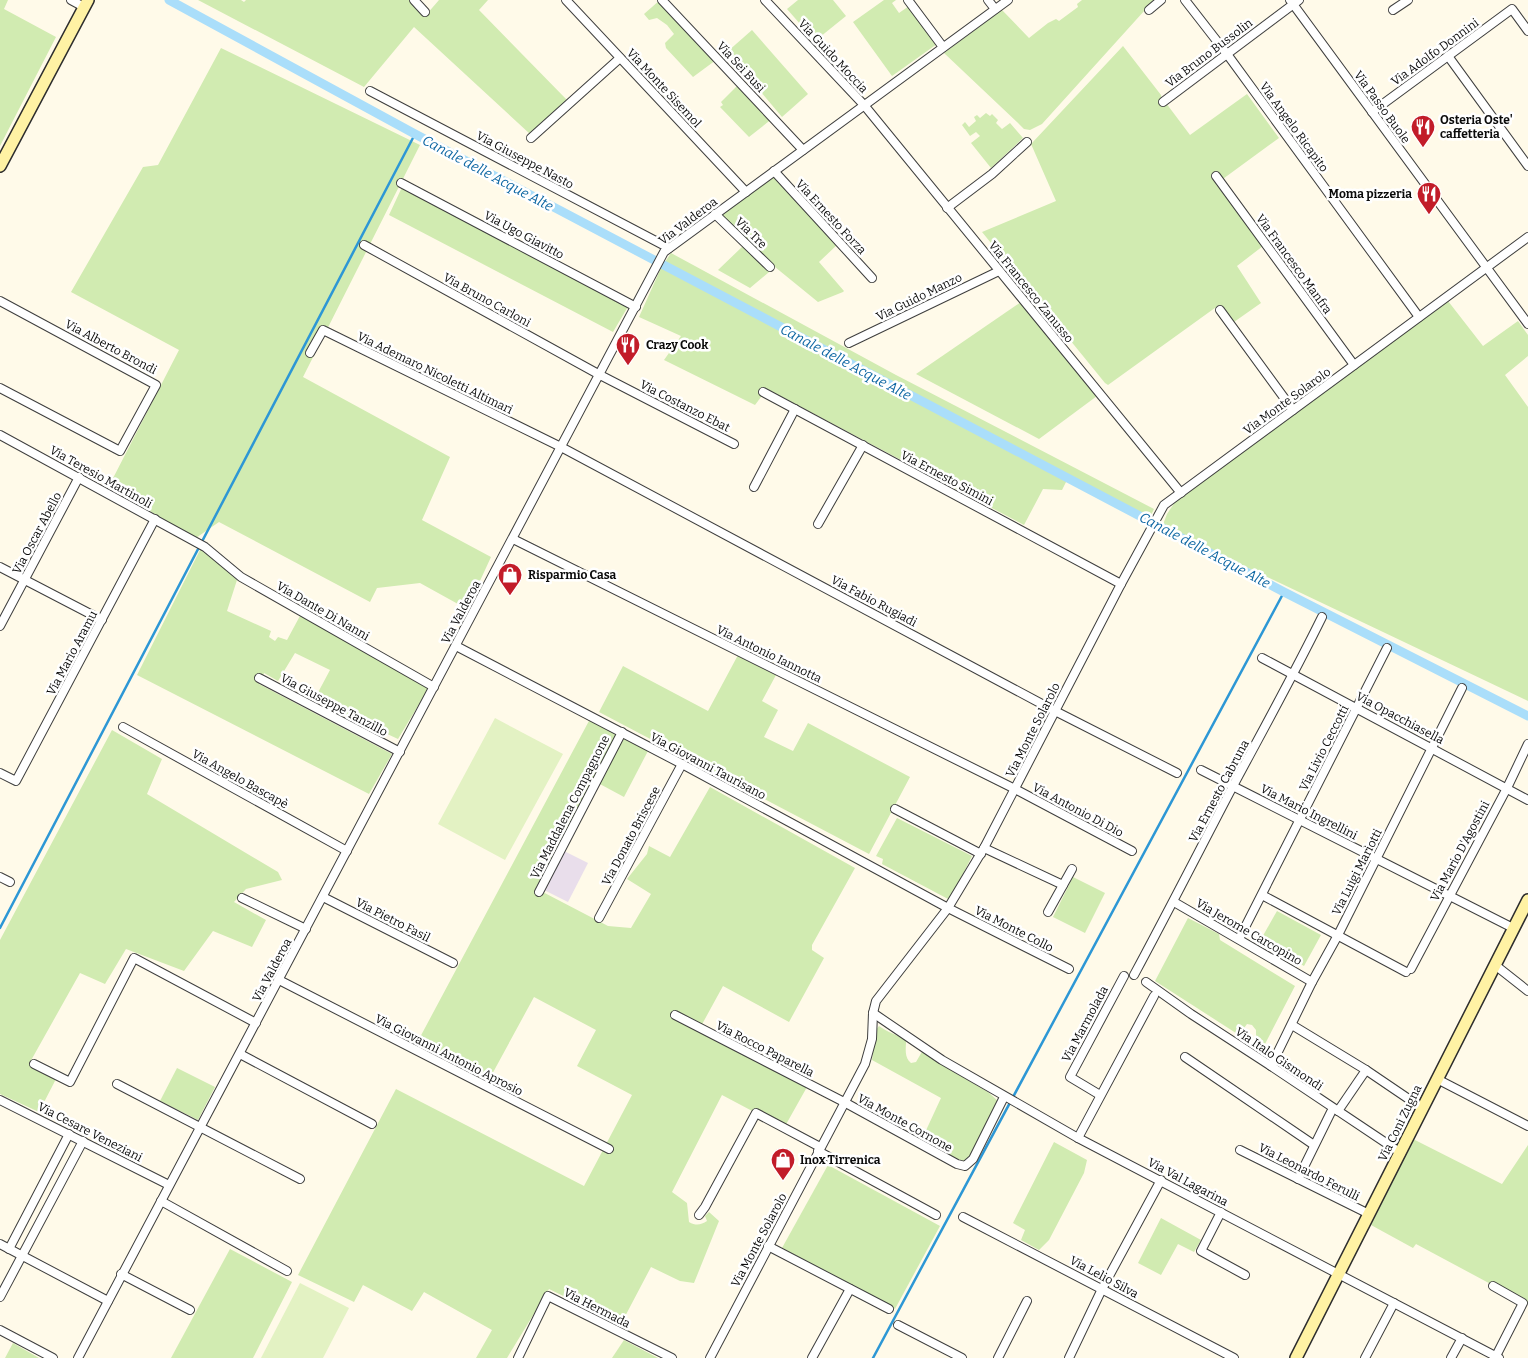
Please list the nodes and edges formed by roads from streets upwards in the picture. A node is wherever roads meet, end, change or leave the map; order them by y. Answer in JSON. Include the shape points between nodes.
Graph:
{"nodes":[{"id":1,"x":71,"y":0,"type":"edge"},
{"id":2,"x":414,"y":0,"type":"edge"},
{"id":3,"x":566,"y":0,"type":"edge"},
{"id":4,"x":662,"y":0,"type":"edge"},
{"id":5,"x":765,"y":0,"type":"edge"},
{"id":6,"x":908,"y":0,"type":"edge"},
{"id":7,"x":988,"y":0,"type":"edge"},
{"id":8,"x":1008,"y":0,"type":"edge"},
{"id":9,"x":1161,"y":0,"type":"edge"},
{"id":10,"x":1185,"y":0,"type":"edge"},
{"id":11,"x":1408,"y":0,"type":"edge"},
{"id":12,"x":1294,"y":1,"type":"edge"},
{"id":13,"x":86,"y":3,"type":"edge"},
{"id":14,"x":995,"y":10,"type":"junction"},
{"id":15,"x":1150,"y":10,"type":"dead end"},
{"id":16,"x":1393,"y":10,"type":"dead end"},
{"id":17,"x":425,"y":12,"type":"dead end"},
{"id":18,"x":1528,"y":32,"type":"edge"},
{"id":19,"x":943,"y":47,"type":"junction"},
{"id":20,"x":1226,"y":54,"type":"junction"},
{"id":21,"x":1448,"y":56,"type":"junction"},
{"id":22,"x":620,"y":58,"type":"junction"},
{"id":23,"x":370,"y":91,"type":"dead end"},
{"id":24,"x":1163,"y":102,"type":"dead end"},
{"id":25,"x":864,"y":105,"type":"junction"},
{"id":26,"x":1372,"y":112,"type":"junction"},
{"id":27,"x":531,"y":138,"type":"dead end"},
{"id":28,"x":1027,"y":142,"type":"dead end"},
{"id":29,"x":803,"y":150,"type":"junction"},
{"id":30,"x":0,"y":166,"type":"edge"},
{"id":31,"x":1528,"y":166,"type":"edge"},
{"id":32,"x":774,"y":171,"type":"junction"},
{"id":33,"x":1216,"y":176,"type":"dead end"},
{"id":34,"x":401,"y":183,"type":"dead end"},
{"id":35,"x":746,"y":192,"type":"junction"},
{"id":36,"x":947,"y":208,"type":"junction"},
{"id":37,"x":715,"y":214,"type":"junction"},
{"id":38,"x":1528,"y":237,"type":"edge"},
{"id":39,"x":364,"y":245,"type":"dead end"},
{"id":40,"x":666,"y":250,"type":"junction"},
{"id":41,"x":770,"y":267,"type":"dead end"},
{"id":42,"x":1486,"y":268,"type":"junction"},
{"id":43,"x":999,"y":271,"type":"junction"},
{"id":44,"x":872,"y":278,"type":"dead end"},
{"id":45,"x":0,"y":300,"type":"edge"},
{"id":46,"x":636,"y":306,"type":"junction"},
{"id":47,"x":1220,"y":310,"type":"dead end"},
{"id":48,"x":1419,"y":317,"type":"junction"},
{"id":49,"x":1528,"y":324,"type":"edge"},
{"id":50,"x":849,"y":343,"type":"dead end"},
{"id":51,"x":310,"y":353,"type":"dead end"},
{"id":52,"x":1354,"y":365,"type":"junction"},
{"id":53,"x":600,"y":375,"type":"junction"},
{"id":54,"x":0,"y":388,"type":"edge"},
{"id":55,"x":763,"y":392,"type":"dead end"},
{"id":56,"x":795,"y":409,"type":"junction"},
{"id":57,"x":1293,"y":410,"type":"junction"},
{"id":58,"x":0,"y":437,"type":"edge"},
{"id":59,"x":734,"y":444,"type":"dead end"},
{"id":60,"x":862,"y":445,"type":"junction"},
{"id":61,"x":561,"y":447,"type":"junction"},
{"id":62,"x":79,"y":477,"type":"junction"},
{"id":63,"x":754,"y":487,"type":"dead end"},
{"id":64,"x":1181,"y":493,"type":"junction"},
{"id":65,"x":155,"y":519,"type":"junction"},
{"id":66,"x":818,"y":524,"type":"dead end"},
{"id":67,"x":513,"y":539,"type":"junction"},
{"id":68,"x":205,"y":547,"type":"joint"},
{"id":69,"x":0,"y":567,"type":"edge"},
{"id":70,"x":24,"y":580,"type":"junction"},
{"id":71,"x":1121,"y":584,"type":"junction"},
{"id":72,"x":1322,"y":617,"type":"dead end"},
{"id":73,"x":102,"y":620,"type":"junction"},
{"id":74,"x":0,"y":626,"type":"edge"},
{"id":75,"x":456,"y":646,"type":"junction"},
{"id":76,"x":1388,"y":648,"type":"dead end"},
{"id":77,"x":1262,"y":658,"type":"dead end"},
{"id":78,"x":1294,"y":675,"type":"junction"},
{"id":79,"x":259,"y":678,"type":"dead end"},
{"id":80,"x":434,"y":688,"type":"junction"},
{"id":81,"x":1462,"y":688,"type":"dead end"},
{"id":82,"x":1357,"y":709,"type":"junction"},
{"id":83,"x":1055,"y":711,"type":"junction"},
{"id":84,"x":122,"y":727,"type":"dead end"},
{"id":85,"x":622,"y":732,"type":"junction"},
{"id":86,"x":1528,"y":744,"type":"edge"},
{"id":87,"x":1432,"y":747,"type":"junction"},
{"id":88,"x":400,"y":752,"type":"junction"},
{"id":89,"x":682,"y":764,"type":"junction"},
{"id":90,"x":1201,"y":770,"type":"dead end"},
{"id":91,"x":0,"y":773,"type":"edge"},
{"id":92,"x":1177,"y":773,"type":"dead end"},
{"id":93,"x":1233,"y":786,"type":"junction"},
{"id":94,"x":1507,"y":788,"type":"junction"},
{"id":95,"x":1015,"y":789,"type":"junction"},
{"id":96,"x":1528,"y":800,"type":"edge"},
{"id":97,"x":895,"y":809,"type":"dead end"},
{"id":98,"x":1300,"y":820,"type":"junction"},
{"id":99,"x":347,"y":851,"type":"junction"},
{"id":100,"x":982,"y":851,"type":"junction"},
{"id":101,"x":1132,"y":851,"type":"dead end"},
{"id":102,"x":1376,"y":859,"type":"junction"},
{"id":103,"x":1072,"y":869,"type":"dead end"},
{"id":104,"x":0,"y":878,"type":"edge"},
{"id":105,"x":10,"y":882,"type":"dead end"},
{"id":106,"x":1063,"y":885,"type":"junction"},
{"id":107,"x":539,"y":892,"type":"dead end"},
{"id":108,"x":1262,"y":895,"type":"junction"},
{"id":109,"x":1449,"y":896,"type":"junction"},
{"id":110,"x":323,"y":897,"type":"junction"},
{"id":111,"x":242,"y":898,"type":"dead end"},
{"id":112,"x":1528,"y":900,"type":"edge"},
{"id":113,"x":1174,"y":902,"type":"junction"},
{"id":114,"x":948,"y":908,"type":"junction"},
{"id":115,"x":1048,"y":912,"type":"dead end"},
{"id":116,"x":600,"y":918,"type":"dead end"},
{"id":117,"x":1514,"y":928,"type":"junction"},
{"id":118,"x":306,"y":929,"type":"junction"},
{"id":119,"x":1338,"y":936,"type":"junction"},
{"id":120,"x":1239,"y":939,"type":"junction"},
{"id":121,"x":453,"y":963,"type":"dead end"},
{"id":122,"x":1495,"y":965,"type":"junction"},
{"id":123,"x":1069,"y":969,"type":"dead end"},
{"id":124,"x":1134,"y":975,"type":"dead end"},
{"id":125,"x":1124,"y":976,"type":"dead end"},
{"id":126,"x":279,"y":980,"type":"junction"},
{"id":127,"x":1146,"y":982,"type":"dead end"},
{"id":128,"x":1312,"y":982,"type":"junction"},
{"id":129,"x":1528,"y":991,"type":"edge"},
{"id":130,"x":1154,"y":996,"type":"dead end"},
{"id":131,"x":873,"y":1013,"type":"junction"},
{"id":132,"x":675,"y":1015,"type":"dead end"},
{"id":133,"x":256,"y":1023,"type":"junction"},
{"id":134,"x":1292,"y":1025,"type":"junction"},
{"id":135,"x":240,"y":1054,"type":"junction"},
{"id":136,"x":1185,"y":1057,"type":"dead end"},
{"id":137,"x":34,"y":1064,"type":"dead end"},
{"id":138,"x":1271,"y":1066,"type":"junction"},
{"id":139,"x":1366,"y":1070,"type":"junction"},
{"id":140,"x":1437,"y":1079,"type":"junction"},
{"id":141,"x":117,"y":1084,"type":"dead end"},
{"id":142,"x":1100,"y":1095,"type":"junction"},
{"id":143,"x":1004,"y":1097,"type":"junction"},
{"id":144,"x":0,"y":1100,"type":"edge"},
{"id":145,"x":844,"y":1102,"type":"junction"},
{"id":146,"x":1422,"y":1108,"type":"junction"},
{"id":147,"x":1335,"y":1112,"type":"junction"},
{"id":148,"x":372,"y":1124,"type":"dead end"},
{"id":149,"x":1528,"y":1126,"type":"edge"},
{"id":150,"x":201,"y":1128,"type":"junction"},
{"id":151,"x":69,"y":1134,"type":"junction"},
{"id":152,"x":1078,"y":1138,"type":"junction"},
{"id":153,"x":83,"y":1141,"type":"junction"},
{"id":154,"x":1314,"y":1145,"type":"junction"},
{"id":155,"x":608,"y":1149,"type":"dead end"},
{"id":156,"x":819,"y":1149,"type":"junction"},
{"id":157,"x":1240,"y":1150,"type":"dead end"},
{"id":158,"x":1401,"y":1153,"type":"junction"},
{"id":159,"x":300,"y":1179,"type":"dead end"},
{"id":160,"x":1298,"y":1179,"type":"junction"},
{"id":161,"x":1160,"y":1180,"type":"junction"},
{"id":162,"x":169,"y":1185,"type":"junction"},
{"id":163,"x":161,"y":1201,"type":"junction"},
{"id":164,"x":1221,"y":1212,"type":"junction"},
{"id":165,"x":699,"y":1214,"type":"dead end"},
{"id":166,"x":936,"y":1214,"type":"dead end"},
{"id":167,"x":1369,"y":1214,"type":"junction"},
{"id":168,"x":963,"y":1217,"type":"dead end"},
{"id":169,"x":0,"y":1244,"type":"edge"},
{"id":170,"x":768,"y":1246,"type":"junction"},
{"id":171,"x":9,"y":1249,"type":"junction"},
{"id":172,"x":22,"y":1256,"type":"junction"},
{"id":173,"x":287,"y":1271,"type":"dead end"},
{"id":174,"x":121,"y":1274,"type":"junction"},
{"id":175,"x":1339,"y":1274,"type":"junction"},
{"id":176,"x":1245,"y":1275,"type":"dead end"},
{"id":177,"x":1493,"y":1286,"type":"dead end"},
{"id":178,"x":850,"y":1289,"type":"junction"},
{"id":179,"x":1102,"y":1289,"type":"junction"},
{"id":180,"x":0,"y":1297,"type":"edge"},
{"id":181,"x":108,"y":1301,"type":"junction"},
{"id":182,"x":1027,"y":1301,"type":"dead end"},
{"id":183,"x":1394,"y":1303,"type":"junction"},
{"id":184,"x":889,"y":1309,"type":"dead end"},
{"id":185,"x":190,"y":1310,"type":"dead end"},
{"id":186,"x":898,"y":1325,"type":"dead end"},
{"id":187,"x":0,"y":1330,"type":"edge"},
{"id":188,"x":1462,"y":1338,"type":"junction"},
{"id":189,"x":1497,"y":1357,"type":"edge"},
{"id":190,"x":53,"y":1358,"type":"edge"},
{"id":191,"x":78,"y":1358,"type":"edge"},
{"id":192,"x":518,"y":1358,"type":"edge"},
{"id":193,"x":672,"y":1358,"type":"edge"},
{"id":194,"x":710,"y":1358,"type":"edge"},
{"id":195,"x":812,"y":1358,"type":"edge"},
{"id":196,"x":962,"y":1358,"type":"edge"},
{"id":197,"x":998,"y":1358,"type":"edge"},
{"id":198,"x":1069,"y":1358,"type":"edge"},
{"id":199,"x":1234,"y":1358,"type":"edge"},
{"id":200,"x":1296,"y":1358,"type":"edge"},
{"id":201,"x":1365,"y":1358,"type":"edge"},
{"id":202,"x":1451,"y":1358,"type":"edge"}],
"edges":[{"from":1,"to":13,"type":"street"},
{"from":2,"to":17,"type":"street"},
{"from":3,"to":22,"type":"street","name":"Via Monte Sisemol"},
{"from":4,"to":29,"type":"street","name":"Via Sei Busi"},
{"from":5,"to":25,"type":"street","name":"Via Guido Moccia"},
{"from":6,"to":19,"type":"street"},
{"from":7,"to":14,"type":"street"},
{"from":8,"to":14,"type":"street","name":"Via Valderoa"},
{"from":9,"to":15,"type":"street"},
{"from":10,"to":20,"type":"street","name":"Via Angelo Ricapito"},
{"from":11,"to":16,"type":"street"},
{"from":12,"to":20,"type":"street","name":"Via Bruno Bussolin"},
{"from":12,"to":26,"type":"street","name":"Via Passo Buole"},
{"from":13,"to":30,"type":"street"},
{"from":14,"to":19,"type":"street","name":"Via Valderoa"},
{"from":18,"to":21,"type":"street","name":"Via Adolfo Donnini","via":[[1512,9]]},
{"from":19,"to":25,"type":"street","name":"Via Valderoa"},
{"from":20,"to":24,"type":"street","name":"Via Bruno Bussolin"},
{"from":20,"to":48,"type":"street","name":"Via Angelo Ricapito"},
{"from":21,"to":26,"type":"street","name":"Via Adolfo Donnini"},
{"from":21,"to":31,"type":"street"},
{"from":22,"to":27,"type":"street"},
{"from":22,"to":35,"type":"street","name":"Via Monte Sisemol"},
{"from":23,"to":40,"type":"street","name":"Via Giuseppe Nasto"},
{"from":25,"to":29,"type":"street","name":"Via Valderoa"},
{"from":25,"to":36,"type":"street","name":"Via Francesco Zanusso"},
{"from":26,"to":42,"type":"street","name":"Via Passo Buole"},
{"from":28,"to":36,"type":"street"},
{"from":29,"to":32,"type":"street","name":"Via Valderoa"},
{"from":32,"to":35,"type":"street","name":"Via Valderoa"},
{"from":32,"to":44,"type":"street","name":"Via Ernesto Forza"},
{"from":33,"to":52,"type":"street","name":"Via Francesco Manfra"},
{"from":34,"to":46,"type":"street","name":"Via Ugo Giavitto"},
{"from":35,"to":37,"type":"street","name":"Via Valderoa"},
{"from":36,"to":43,"type":"street","name":"Via Francesco Zanusso"},
{"from":37,"to":40,"type":"street","name":"Via Valderoa"},
{"from":37,"to":41,"type":"street","name":"Via Tre"},
{"from":38,"to":42,"type":"street","name":"Via Monte Solarolo"},
{"from":39,"to":53,"type":"street","name":"Via Bruno Carloni"},
{"from":40,"to":46,"type":"street","name":"Via Valderoa"},
{"from":42,"to":48,"type":"street","name":"Via Monte Solarolo"},
{"from":42,"to":49,"type":"street","name":"Via Passo Buole"},
{"from":43,"to":50,"type":"street","name":"Via Guido Manzo"},
{"from":43,"to":64,"type":"street","name":"Via Francesco Zanusso"},
{"from":45,"to":54,"type":"street","name":"Via Alberto Brondi","via":[[156,385],[120,452]]},
{"from":46,"to":53,"type":"street","name":"Via Valderoa"},
{"from":47,"to":57,"type":"street"},
{"from":48,"to":52,"type":"street","name":"Via Monte Solarolo"},
{"from":51,"to":61,"type":"street","name":"Via Ademaro Nicoletti Altimari","via":[[323,330]]},
{"from":52,"to":57,"type":"street","name":"Via Monte Solarolo"},
{"from":53,"to":59,"type":"street","name":"Via Costanzo Ebat"},
{"from":53,"to":61,"type":"street","name":"Via Valderoa"},
{"from":55,"to":56,"type":"street","name":"Via Ernesto Simini"},
{"from":56,"to":60,"type":"street","name":"Via Ernesto Simini"},
{"from":56,"to":63,"type":"street"},
{"from":57,"to":64,"type":"street","name":"Via Monte Solarolo"},
{"from":58,"to":62,"type":"street","name":"Via Teresio Martinoli"},
{"from":60,"to":66,"type":"street"},
{"from":60,"to":71,"type":"street","name":"Via Ernesto Simini"},
{"from":61,"to":67,"type":"street","name":"Via Valderoa"},
{"from":61,"to":83,"type":"street","name":"Via Fabio Rugiadi"},
{"from":62,"to":65,"type":"street","name":"Via Teresio Martinoli"},
{"from":62,"to":70,"type":"street","name":"Via Oscar Abello"},
{"from":64,"to":71,"type":"street","name":"Via Monte Solarolo","via":[[1164,505]]},
{"from":65,"to":68,"type":"street","name":"Via Teresio Martinoli"},
{"from":65,"to":73,"type":"street","name":"Via Mario Aramu"},
{"from":67,"to":75,"type":"street","name":"Via Valderoa"},
{"from":67,"to":95,"type":"street","name":"Via Antonio Iannotta"},
{"from":68,"to":80,"type":"street","name":"Via Dante Di Nanni","via":[[241,577]]},
{"from":69,"to":70,"type":"street"},
{"from":70,"to":73,"type":"street"},
{"from":70,"to":74,"type":"street","name":"Via Oscar Abello"},
{"from":71,"to":83,"type":"street","name":"Via Monte Solarolo"},
{"from":72,"to":78,"type":"street","name":"Via Ernesto Cabruna"},
{"from":73,"to":91,"type":"street","name":"Via Mario Aramu","via":[[16,781]]},
{"from":75,"to":80,"type":"street","name":"Via Valderoa"},
{"from":75,"to":85,"type":"street","name":"Via Giovanni Taurisano"},
{"from":76,"to":82,"type":"street","name":"Via Livio Ceccotti"},
{"from":77,"to":78,"type":"street","name":"Via Opacchiasella"},
{"from":78,"to":82,"type":"street","name":"Via Opacchiasella"},
{"from":78,"to":93,"type":"street","name":"Via Ernesto Cabruna"},
{"from":79,"to":88,"type":"street","name":"Via Giuseppe Tanzillo"},
{"from":80,"to":88,"type":"street","name":"Via Valderoa"},
{"from":81,"to":87,"type":"street","name":"Via Luigi Mariotti"},
{"from":82,"to":87,"type":"street","name":"Via Opacchiasella"},
{"from":82,"to":98,"type":"street","name":"Via Livio Ceccotti"},
{"from":83,"to":92,"type":"street","name":"Via Fabio Rugiadi"},
{"from":83,"to":95,"type":"street","name":"Via Monte Solarolo"},
{"from":84,"to":99,"type":"street","name":"Via Angelo Bascapè"},
{"from":85,"to":89,"type":"street","name":"Via Giovanni Taurisano"},
{"from":85,"to":107,"type":"street","name":"Via Maddalena Compagnone"},
{"from":86,"to":94,"type":"street","name":"Via Mario D'Agostini"},
{"from":87,"to":94,"type":"street","name":"Via Opacchiasella"},
{"from":87,"to":102,"type":"street","name":"Via Luigi Mariotti"},
{"from":88,"to":99,"type":"street","name":"Via Valderoa"},
{"from":89,"to":114,"type":"street","name":"Via Giovanni Taurisano"},
{"from":89,"to":116,"type":"street","name":"Via Donato Briscese"},
{"from":90,"to":93,"type":"street","name":"Via Mario Ingrellini"},
{"from":93,"to":98,"type":"street","name":"Via Mario Ingrellini"},
{"from":93,"to":113,"type":"street","name":"Via Ernesto Cabruna"},
{"from":94,"to":96,"type":"street","name":"Via Opacchiasella"},
{"from":94,"to":109,"type":"street","name":"Via Mario D'Agostini"},
{"from":95,"to":100,"type":"street","name":"Via Monte Solarolo"},
{"from":95,"to":101,"type":"street","name":"Via Antonio Di Dio"},
{"from":97,"to":100,"type":"street"},
{"from":98,"to":102,"type":"street","name":"Via Mario Ingrellini"},
{"from":98,"to":108,"type":"street","name":"Via Livio Ceccotti"},
{"from":99,"to":110,"type":"street","name":"Via Valderoa"},
{"from":100,"to":106,"type":"street"},
{"from":100,"to":114,"type":"street","name":"Via Monte Solarolo"},
{"from":102,"to":109,"type":"street","name":"Via Mario Ingrellini"},
{"from":102,"to":119,"type":"street","name":"Via Luigi Mariotti"},
{"from":103,"to":106,"type":"street"},
{"from":104,"to":105,"type":"street"},
{"from":106,"to":115,"type":"street"},
{"from":108,"to":119,"type":"street"},
{"from":108,"to":120,"type":"street","name":"Via Livio Ceccotti"},
{"from":109,"to":117,"type":"street","name":"Via Mario Ingrellini"},
{"from":109,"to":119,"type":"street","name":"Via Mario D'Agostini","via":[[1409,971]]},
{"from":110,"to":118,"type":"street","name":"Via Valderoa"},
{"from":110,"to":121,"type":"street","name":"Via Pietro Fasil"},
{"from":111,"to":118,"type":"street"},
{"from":112,"to":117,"type":"street","name":"Via Coni Zugna"},
{"from":113,"to":120,"type":"street","name":"Via Jerome Carcopino"},
{"from":113,"to":124,"type":"street","name":"Via Ernesto Cabruna"},
{"from":114,"to":123,"type":"street","name":"Via Monte Collo"},
{"from":114,"to":131,"type":"street","name":"Via Monte Solarolo","via":[[876,1001]]},
{"from":117,"to":122,"type":"street","name":"Via Coni Zugna"},
{"from":118,"to":126,"type":"street","name":"Via Valderoa"},
{"from":119,"to":128,"type":"street","name":"Via Luigi Mariotti"},
{"from":120,"to":128,"type":"street","name":"Via Jerome Carcopino"},
{"from":122,"to":129,"type":"street"},
{"from":122,"to":140,"type":"street","name":"Via Coni Zugna"},
{"from":125,"to":142,"type":"street","name":"Via Marmolada","via":[[1070,1077]]},
{"from":126,"to":133,"type":"street","name":"Via Valderoa"},
{"from":126,"to":155,"type":"street","name":"Via Giovanni Antonio Aprosio"},
{"from":127,"to":138,"type":"street","name":"Via Italo Gismondi"},
{"from":128,"to":134,"type":"street","name":"Via Luigi Mariotti"},
{"from":130,"to":142,"type":"street"},
{"from":131,"to":143,"type":"street","name":"Via Val Lagarina"},
{"from":131,"to":145,"type":"street","name":"Via Monte Solarolo","via":[[872,1039],[865,1064]]},
{"from":132,"to":145,"type":"street","name":"Via Rocco Paparella"},
{"from":133,"to":135,"type":"street","name":"Via Valderoa"},
{"from":133,"to":137,"type":"street","via":[[134,958],[70,1082]]},
{"from":134,"to":138,"type":"street","name":"Via Luigi Mariotti"},
{"from":134,"to":139,"type":"street"},
{"from":135,"to":148,"type":"street"},
{"from":135,"to":150,"type":"street","name":"Via Valderoa"},
{"from":136,"to":154,"type":"street"},
{"from":138,"to":147,"type":"street","name":"Via Italo Gismondi"},
{"from":139,"to":146,"type":"street"},
{"from":139,"to":147,"type":"street"},
{"from":140,"to":146,"type":"street","name":"Via Coni Zugna"},
{"from":140,"to":149,"type":"street"},
{"from":141,"to":150,"type":"street"},
{"from":142,"to":152,"type":"street"},
{"from":143,"to":145,"type":"street","name":"Via Monte Cornone","via":[[973,1159],[965,1166]]},
{"from":143,"to":152,"type":"street","name":"Via Val Lagarina"},
{"from":144,"to":151,"type":"street","name":"Via Cesare Veneziani"},
{"from":145,"to":156,"type":"street","name":"Via Monte Solarolo"},
{"from":146,"to":158,"type":"street","name":"Via Coni Zugna"},
{"from":147,"to":154,"type":"street"},
{"from":147,"to":158,"type":"street","name":"Via Italo Gismondi"},
{"from":150,"to":159,"type":"street"},
{"from":150,"to":162,"type":"street","name":"Via Valderoa"},
{"from":151,"to":153,"type":"street","name":"Via Cesare Veneziani"},
{"from":151,"to":171,"type":"street"},
{"from":152,"to":161,"type":"street","name":"Via Val Lagarina"},
{"from":153,"to":162,"type":"street","name":"Via Cesare Veneziani"},
{"from":153,"to":172,"type":"street"},
{"from":154,"to":160,"type":"street"},
{"from":156,"to":165,"type":"street","via":[[756,1113]]},
{"from":156,"to":166,"type":"street"},
{"from":156,"to":170,"type":"street","name":"Via Monte Solarolo"},
{"from":157,"to":160,"type":"street","name":"Via Leonardo Ferulli"},
{"from":158,"to":167,"type":"street","name":"Via Coni Zugna"},
{"from":160,"to":167,"type":"street","name":"Via Leonardo Ferulli"},
{"from":161,"to":164,"type":"street","name":"Via Val Lagarina"},
{"from":161,"to":179,"type":"street"},
{"from":162,"to":163,"type":"street","name":"Via Valderoa"},
{"from":163,"to":173,"type":"street"},
{"from":163,"to":174,"type":"street","name":"Via Valderoa"},
{"from":164,"to":175,"type":"street","name":"Via Val Lagarina"},
{"from":164,"to":176,"type":"street","via":[[1201,1251]]},
{"from":167,"to":175,"type":"street","name":"Via Coni Zugna"},
{"from":168,"to":179,"type":"street","name":"Via Lelio Silva"},
{"from":169,"to":171,"type":"street"},
{"from":170,"to":178,"type":"street"},
{"from":170,"to":194,"type":"street","name":"Via Monte Solarolo"},
{"from":171,"to":172,"type":"street"},
{"from":172,"to":180,"type":"street"},
{"from":172,"to":181,"type":"street"},
{"from":174,"to":181,"type":"street","name":"Via Valderoa"},
{"from":174,"to":185,"type":"street"},
{"from":175,"to":183,"type":"street","name":"Via Val Lagarina"},
{"from":175,"to":200,"type":"street","name":"Via Coni Zugna"},
{"from":177,"to":189,"type":"street","via":[[1523,1303]]},
{"from":178,"to":184,"type":"street"},
{"from":178,"to":195,"type":"street"},
{"from":179,"to":198,"type":"street"},
{"from":179,"to":199,"type":"street","name":"Via Lelio Silva"},
{"from":181,"to":191,"type":"street","name":"Via Valderoa"},
{"from":182,"to":197,"type":"street"},
{"from":183,"to":188,"type":"street","name":"Via Val Lagarina"},
{"from":183,"to":201,"type":"street"},
{"from":186,"to":196,"type":"street"},
{"from":187,"to":190,"type":"street"},
{"from":188,"to":189,"type":"street","name":"Via Val Lagarina"},
{"from":188,"to":202,"type":"street"},
{"from":192,"to":193,"type":"street","name":"Via Hermada","via":[[548,1296]]}]}
